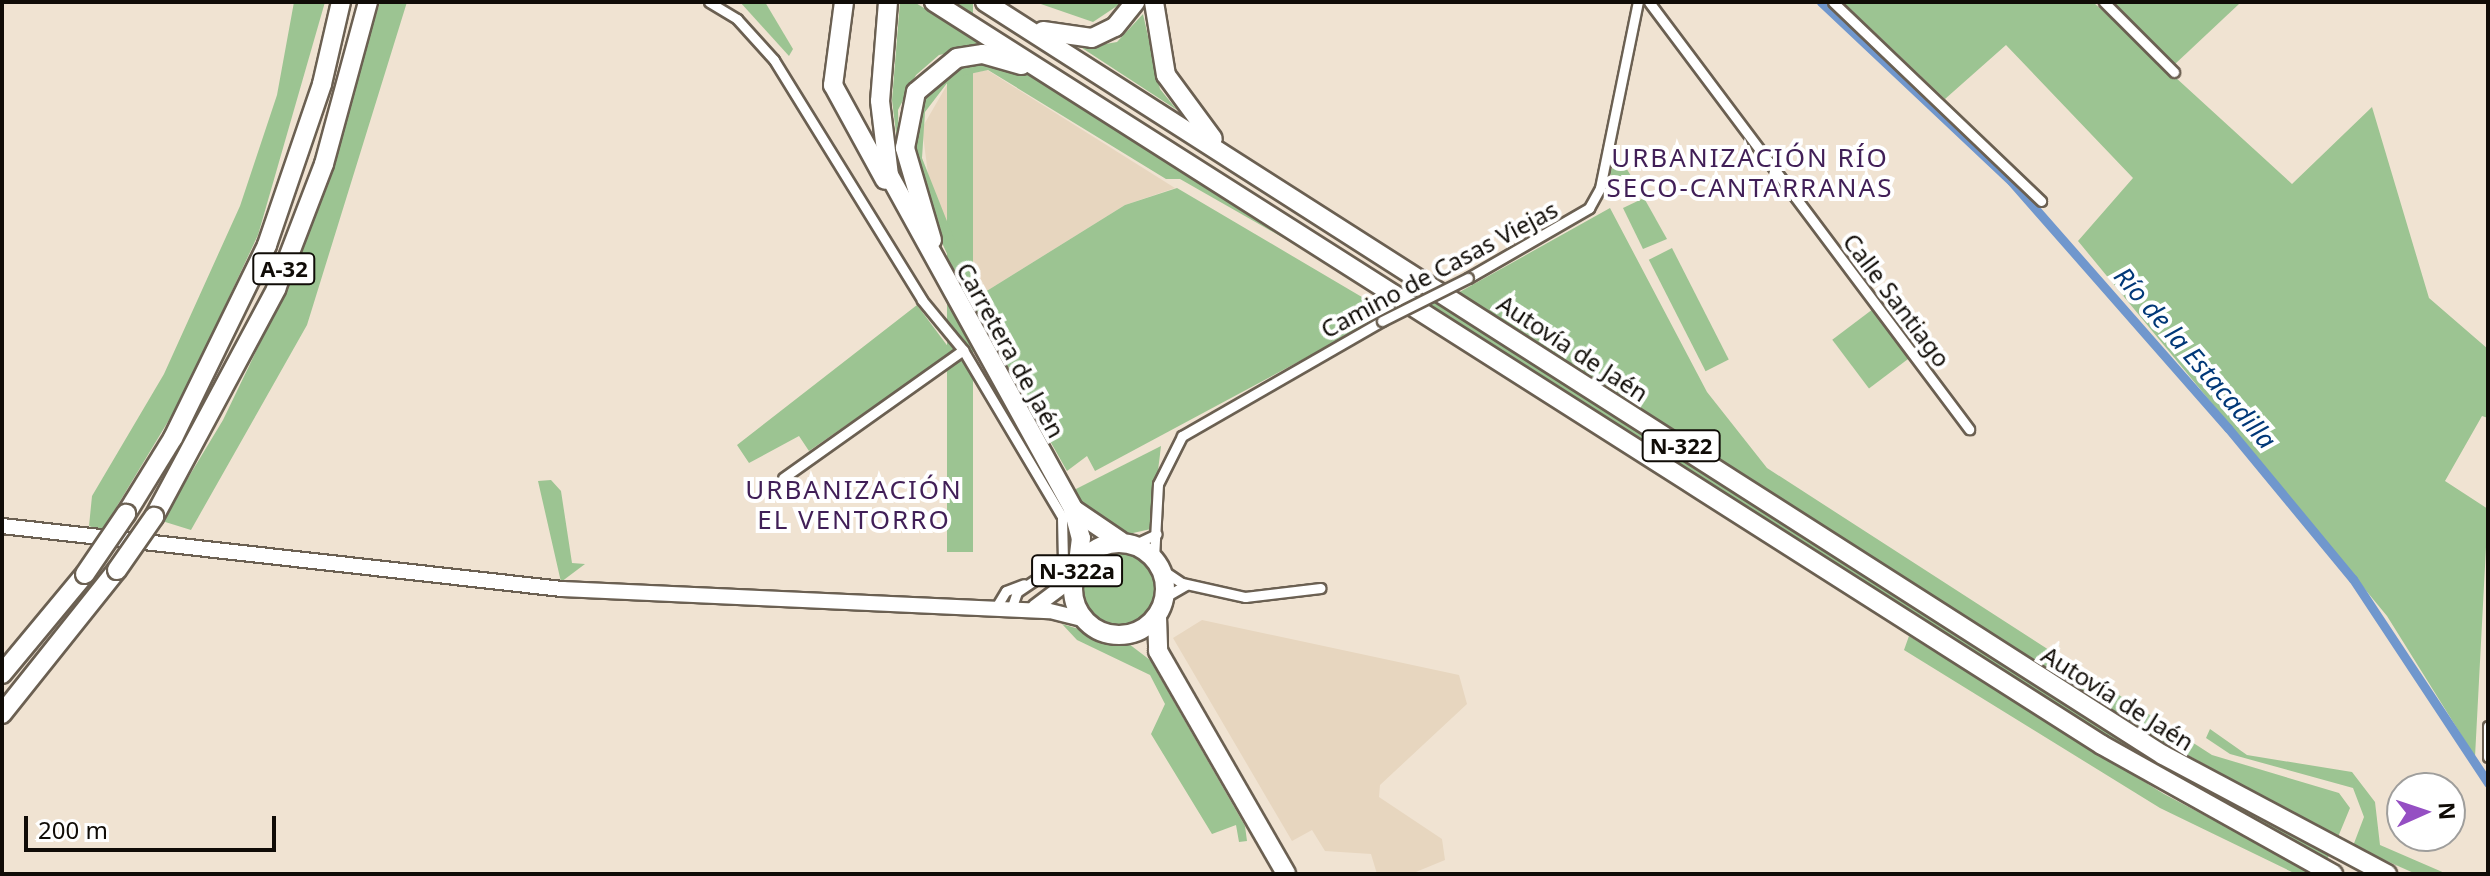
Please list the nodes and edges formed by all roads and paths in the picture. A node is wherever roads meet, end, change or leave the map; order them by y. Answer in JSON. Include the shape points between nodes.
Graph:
{"nodes":[{"id":1,"x":341,"y":2,"type":"edge"},
{"id":2,"x":368,"y":2,"type":"edge"},
{"id":3,"x":709,"y":2,"type":"edge"},
{"id":4,"x":844,"y":2,"type":"edge"},
{"id":5,"x":934,"y":2,"type":"edge"},
{"id":6,"x":985,"y":2,"type":"edge"},
{"id":7,"x":1135,"y":2,"type":"edge"},
{"id":8,"x":1154,"y":2,"type":"edge"},
{"id":9,"x":1638,"y":2,"type":"edge"},
{"id":10,"x":1649,"y":2,"type":"edge"},
{"id":11,"x":1833,"y":2,"type":"edge"},
{"id":12,"x":2104,"y":2,"type":"edge"},
{"id":13,"x":888,"y":7,"type":"edge"},
{"id":14,"x":2174,"y":72,"type":"dead end"},
{"id":15,"x":1056,"y":77,"type":"junction"},
{"id":16,"x":1271,"y":180,"type":"junction"},
{"id":17,"x":2041,"y":201,"type":"dead end"},
{"id":18,"x":907,"y":215,"type":"junction"},
{"id":19,"x":963,"y":313,"type":"junction"},
{"id":20,"x":963,"y":350,"type":"junction"},
{"id":21,"x":1969,"y":429,"type":"dead end"},
{"id":22,"x":783,"y":478,"type":"dead end"},
{"id":23,"x":1073,"y":509,"type":"junction"},
{"id":24,"x":2,"y":526,"type":"edge"},
{"id":25,"x":1157,"y":534,"type":"junction"},
{"id":26,"x":1130,"y":544,"type":"junction"},
{"id":27,"x":1158,"y":564,"type":"junction"},
{"id":28,"x":1076,"y":573,"type":"junction"},
{"id":29,"x":1036,"y":583,"type":"junction"},
{"id":30,"x":1190,"y":584,"type":"junction"},
{"id":31,"x":1320,"y":588,"type":"dead end"},
{"id":32,"x":1165,"y":597,"type":"junction"},
{"id":33,"x":995,"y":609,"type":"junction"},
{"id":34,"x":1018,"y":610,"type":"junction"},
{"id":35,"x":1157,"y":617,"type":"junction"},
{"id":36,"x":1085,"y":620,"type":"junction"},
{"id":37,"x":1116,"y":636,"type":"junction"},
{"id":38,"x":1158,"y":651,"type":"junction"},
{"id":39,"x":2,"y":674,"type":"edge"},
{"id":40,"x":2,"y":714,"type":"edge"},
{"id":41,"x":2488,"y":726,"type":"edge"},
{"id":42,"x":2488,"y":757,"type":"edge"},
{"id":43,"x":1286,"y":874,"type":"edge"},
{"id":44,"x":2333,"y":874,"type":"edge"},
{"id":45,"x":2387,"y":874,"type":"edge"}],
"edges":[{"from":1,"to":39,"type":"highway","number":"A-32","bridge":true,"via":[[318,97],[267,245],[173,438],[85,574]]},
{"from":2,"to":40,"type":"highway","number":"A-32","bridge":true,"via":[[324,164],[276,289],[154,517]]},
{"from":3,"to":20,"type":"street","via":[[737,19],[774,60],[922,300]]},
{"from":4,"to":18,"type":"highway","via":[[833,85]]},
{"from":5,"to":15,"type":"highway","name":"Autovía de Jaén","number":"N-322"},
{"from":6,"to":7,"type":"highway","via":[[1076,40],[1115,27]]},
{"from":6,"to":16,"type":"highway","name":"Autovía de Jaén","number":"N-322"},
{"from":8,"to":16,"type":"highway","via":[[1158,50],[1178,98],[1219,144]]},
{"from":9,"to":25,"type":"street","name":"Camino de Casas Viejas","bridge":true,"via":[[1600,188],[1589,208],[1202,419],[1164,466]]},
{"from":10,"to":21,"type":"street","name":"Calle Santiago"},
{"from":11,"to":17,"type":"street"},
{"from":12,"to":14,"type":"street"},
{"from":13,"to":18,"type":"highway","via":[[882,129],[889,175]]},
{"from":15,"to":19,"type":"highway","via":[[1003,57],[957,58],[925,80],[908,109],[905,148],[917,198]]},
{"from":15,"to":44,"type":"highway","name":"Autovía de Jaén","number":"N-322","via":[[2102,745]]},
{"from":16,"to":45,"type":"highway","name":"Autovía de Jaén","number":"N-322","via":[[2163,755]]},
{"from":18,"to":19,"type":"highway","name":"Carretera de Jaén","number":"N-322a"},
{"from":19,"to":23,"type":"highway","name":"Carretera de Jaén","number":"N-322a"},
{"from":20,"to":22,"type":"street"},
{"from":20,"to":29,"type":"street","via":[[1066,529],[1063,561]]},
{"from":23,"to":26,"type":"highway","name":"Carretera de Jaén","number":"N-322a","via":[[1101,533]]},
{"from":23,"to":28,"type":"highway","name":"Carretera de Jaén","number":"N-322a","via":[[1081,538]]},
{"from":24,"to":33,"type":"street","via":[[562,589]]},
{"from":25,"to":26,"type":"street"},
{"from":25,"to":27,"type":"street"},
{"from":26,"to":27,"type":"highway","number":"N-322a"},
{"from":26,"to":28,"type":"highway","number":"N-322a","via":[[1094,550]]},
{"from":27,"to":30,"type":"street"},
{"from":27,"to":32,"type":"highway"},
{"from":28,"to":34,"type":"street","via":[[1052,601]]},
{"from":28,"to":36,"type":"highway","number":"N-322a","via":[[1073,594]]},
{"from":29,"to":33,"type":"street","via":[[1006,591]]},
{"from":29,"to":34,"type":"street","via":[[1017,592]]},
{"from":30,"to":31,"type":"street","via":[[1245,597]]},
{"from":30,"to":32,"type":"street"},
{"from":32,"to":35,"type":"highway"},
{"from":33,"to":34,"type":"street"},
{"from":34,"to":36,"type":"street"},
{"from":35,"to":37,"type":"highway"},
{"from":35,"to":38,"type":"highway"},
{"from":36,"to":37,"type":"highway","number":"N-322a"},
{"from":37,"to":38,"type":"highway","number":"N-322a"},
{"from":38,"to":43,"type":"highway"},
{"from":41,"to":42,"type":"street"}]}
